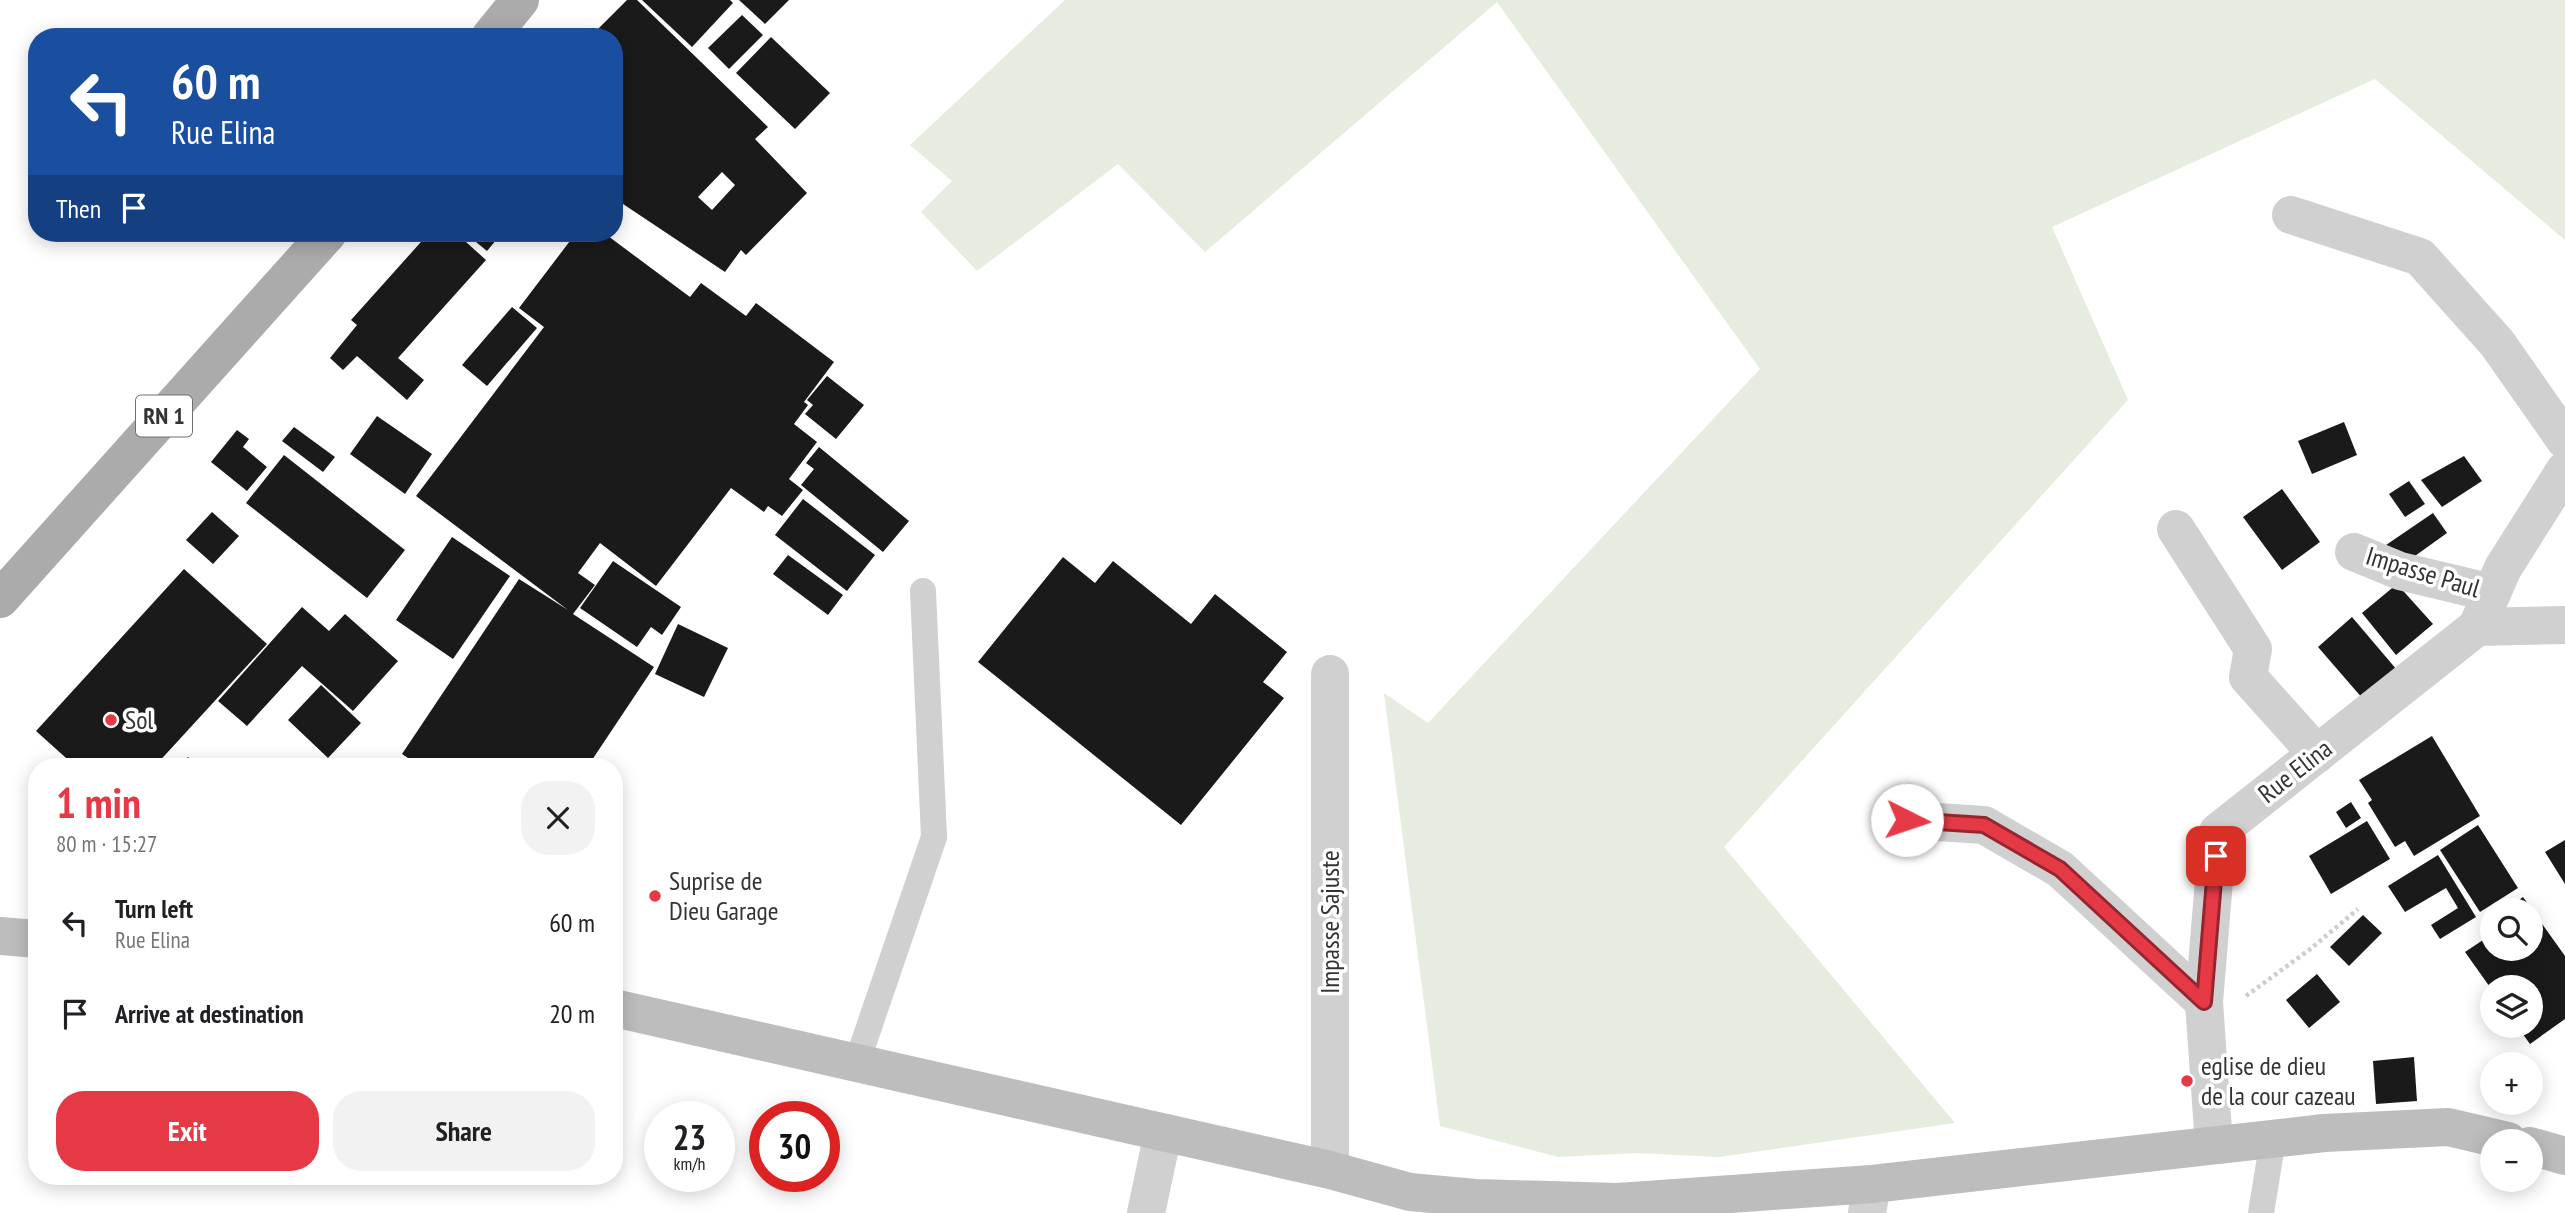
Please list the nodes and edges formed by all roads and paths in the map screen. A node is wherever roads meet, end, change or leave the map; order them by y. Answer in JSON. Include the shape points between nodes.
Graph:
{"nodes":[{"id":1,"x":520,"y":0,"type":"edge"},
{"id":2,"x":497,"y":28,"type":"edge"},
{"id":3,"x":2291,"y":215,"type":"dead end"},
{"id":4,"x":320,"y":242,"type":"edge"},
{"id":5,"x":2565,"y":440,"type":"edge"},
{"id":6,"x":2565,"y":470,"type":"edge"},
{"id":7,"x":2176,"y":529,"type":"dead end"},
{"id":8,"x":2354,"y":551,"type":"dead end"},
{"id":9,"x":923,"y":591,"type":"dead end"},
{"id":10,"x":0,"y":599,"type":"edge"},
{"id":11,"x":2484,"y":610,"type":"junction"},
{"id":12,"x":2565,"y":625,"type":"edge"},
{"id":13,"x":1331,"y":674,"type":"dead end"},
{"id":14,"x":2316,"y":754,"type":"junction"},
{"id":15,"x":1907,"y":820,"type":"dead end"},
{"id":16,"x":2358,"y":909,"type":"dead end"},
{"id":17,"x":0,"y":936,"type":"edge"},
{"id":18,"x":28,"y":938,"type":"edge"},
{"id":19,"x":623,"y":1010,"type":"edge"},
{"id":20,"x":2205,"y":1014,"type":"junction"},
{"id":21,"x":856,"y":1065,"type":"junction"},
{"id":22,"x":1163,"y":1133,"type":"junction"},
{"id":23,"x":2480,"y":1134,"type":"edge"},
{"id":24,"x":2273,"y":1139,"type":"junction"},
{"id":25,"x":2214,"y":1145,"type":"junction"},
{"id":26,"x":2543,"y":1150,"type":"edge"},
{"id":27,"x":2565,"y":1156,"type":"edge"},
{"id":28,"x":1330,"y":1170,"type":"junction"},
{"id":29,"x":1870,"y":1198,"type":"edge"},
{"id":30,"x":1414,"y":1203,"type":"edge"},
{"id":31,"x":1146,"y":1213,"type":"edge"},
{"id":32,"x":2261,"y":1213,"type":"edge"}],
"edges":[{"from":1,"to":2,"type":"main road"},
{"from":3,"to":5,"type":"street","via":[[2420,257],[2497,343]]},
{"from":4,"to":10,"type":"main road","number":"RN 1"},
{"from":6,"to":11,"type":"street","name":"Rue Elina","via":[[2503,568]]},
{"from":7,"to":14,"type":"street","via":[[2253,649],[2248,677]]},
{"from":8,"to":11,"type":"street","name":"Impasse Paul"},
{"from":9,"to":21,"type":"lane","via":[[934,837]]},
{"from":11,"to":12,"type":"street","name":"Impasse Paul"},
{"from":11,"to":14,"type":"street","name":"Rue Elina"},
{"from":13,"to":28,"type":"street","name":"Impasse Sajuste"},
{"from":14,"to":20,"type":"street","name":"Rue Elina","via":[[2218,832]]},
{"from":15,"to":20,"type":"street","via":[[1984,825],[2060,869]]},
{"from":16,"to":20,"type":"path","via":[[2309,950]]},
{"from":17,"to":18,"type":"main road"},
{"from":19,"to":21,"type":"main road"},
{"from":20,"to":25,"type":"street","name":"Rue Elina"},
{"from":21,"to":22,"type":"main road"},
{"from":22,"to":28,"type":"main road"},
{"from":22,"to":31,"type":"street"},
{"from":23,"to":24,"type":"main road","via":[[2448,1127]]},
{"from":24,"to":25,"type":"main road"},
{"from":24,"to":32,"type":"lane"},
{"from":25,"to":29,"type":"main road"},
{"from":26,"to":27,"type":"main road"},
{"from":28,"to":30,"type":"main road"},
{"from":29,"to":30,"type":"main road","via":[[1618,1202],[1475,1198]]}]}
